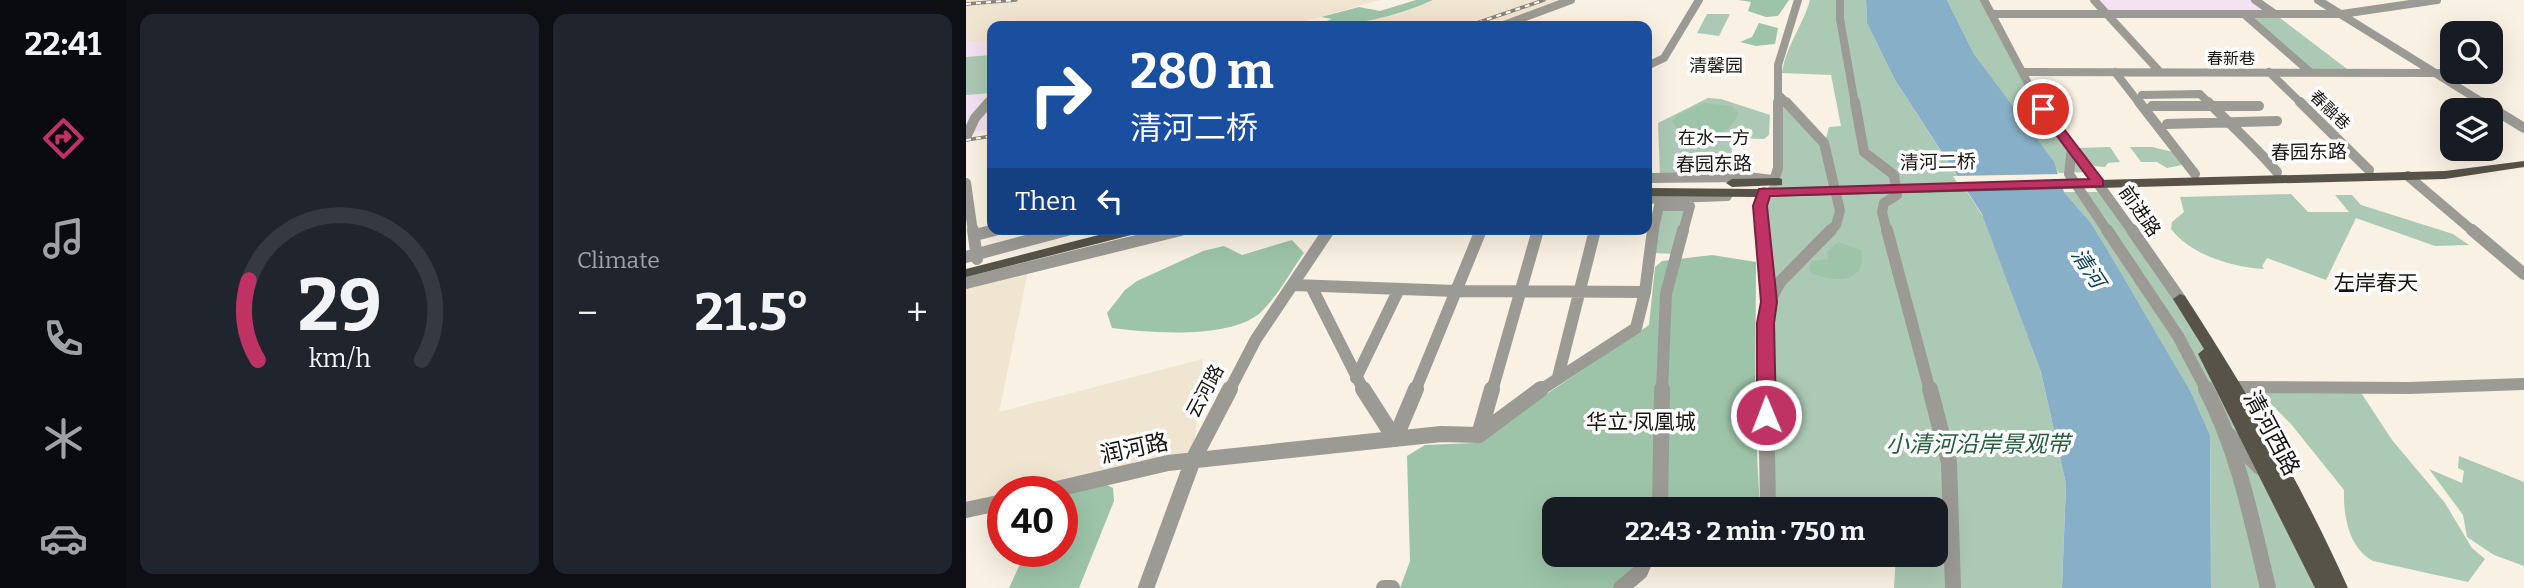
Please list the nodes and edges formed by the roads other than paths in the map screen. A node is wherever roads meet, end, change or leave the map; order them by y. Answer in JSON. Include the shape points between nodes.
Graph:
{"nodes":[{"id":1,"x":1571,"y":0,"type":"edge"},
{"id":2,"x":1699,"y":0,"type":"edge"},
{"id":3,"x":1798,"y":0,"type":"edge"},
{"id":4,"x":1840,"y":0,"type":"edge"},
{"id":5,"x":1984,"y":0,"type":"edge"},
{"id":6,"x":2094,"y":0,"type":"edge"},
{"id":7,"x":2255,"y":0,"type":"edge"},
{"id":8,"x":2318,"y":0,"type":"edge"},
{"id":9,"x":2325,"y":0,"type":"edge"},
{"id":10,"x":2437,"y":0,"type":"edge"},
{"id":11,"x":1992,"y":14,"type":"junction"},
{"id":12,"x":2106,"y":14,"type":"junction"},
{"id":13,"x":2345,"y":14,"type":"junction"},
{"id":14,"x":2245,"y":15,"type":"junction"},
{"id":15,"x":2276,"y":15,"type":"junction"},
{"id":16,"x":1514,"y":21,"type":"edge"},
{"id":17,"x":1652,"y":64,"type":"edge"},
{"id":18,"x":2024,"y":72,"type":"junction"},
{"id":19,"x":2115,"y":72,"type":"junction"},
{"id":20,"x":2160,"y":72,"type":"junction"},
{"id":21,"x":2269,"y":72,"type":"junction"},
{"id":22,"x":2310,"y":72,"type":"junction"},
{"id":23,"x":2439,"y":73,"type":"junction"},
{"id":24,"x":1778,"y":94,"type":"junction"},
{"id":25,"x":2142,"y":95,"type":"dead end"},
{"id":26,"x":987,"y":105,"type":"edge"},
{"id":27,"x":2152,"y":106,"type":"dead end"},
{"id":28,"x":2211,"y":106,"type":"junction"},
{"id":29,"x":2259,"y":106,"type":"dead end"},
{"id":30,"x":1800,"y":117,"type":"junction"},
{"id":31,"x":1779,"y":121,"type":"junction"},
{"id":32,"x":2277,"y":121,"type":"dead end"},
{"id":33,"x":2524,"y":122,"type":"edge"},
{"id":34,"x":2229,"y":123,"type":"junction"},
{"id":35,"x":2167,"y":124,"type":"dead end"},
{"id":36,"x":2524,"y":128,"type":"edge"},
{"id":37,"x":967,"y":135,"type":"edge"},
{"id":38,"x":2072,"y":147,"type":"junction"},
{"id":39,"x":2524,"y":158,"type":"edge"},
{"id":40,"x":2524,"y":164,"type":"edge"},
{"id":41,"x":2370,"y":170,"type":"junction"},
{"id":42,"x":2277,"y":172,"type":"junction"},
{"id":43,"x":2195,"y":174,"type":"junction"},
{"id":44,"x":2408,"y":176,"type":"junction"},
{"id":45,"x":1652,"y":178,"type":"edge"},
{"id":46,"x":2096,"y":180,"type":"junction"},
{"id":47,"x":966,"y":183,"type":"edge"},
{"id":48,"x":1780,"y":184,"type":"junction"},
{"id":49,"x":1761,"y":192,"type":"junction"},
{"id":50,"x":1653,"y":195,"type":"edge"},
{"id":51,"x":1652,"y":219,"type":"edge"},
{"id":52,"x":987,"y":232,"type":"edge"},
{"id":53,"x":975,"y":235,"type":"junction"},
{"id":54,"x":1053,"y":235,"type":"edge"},
{"id":55,"x":1083,"y":235,"type":"edge"},
{"id":56,"x":1131,"y":235,"type":"edge"},
{"id":57,"x":1134,"y":235,"type":"edge"},
{"id":58,"x":1327,"y":235,"type":"edge"},
{"id":59,"x":1479,"y":235,"type":"edge"},
{"id":60,"x":1536,"y":235,"type":"edge"},
{"id":61,"x":1594,"y":235,"type":"edge"},
{"id":62,"x":1650,"y":235,"type":"edge"},
{"id":63,"x":972,"y":260,"type":"edge"},
{"id":64,"x":1766,"y":263,"type":"junction"},
{"id":65,"x":1793,"y":268,"type":"junction"},
{"id":66,"x":966,"y":273,"type":"edge"},
{"id":67,"x":2524,"y":274,"type":"edge"},
{"id":68,"x":966,"y":283,"type":"edge"},
{"id":69,"x":1294,"y":285,"type":"junction"},
{"id":70,"x":1311,"y":286,"type":"junction"},
{"id":71,"x":1399,"y":289,"type":"junction"},
{"id":72,"x":1456,"y":291,"type":"junction"},
{"id":73,"x":1520,"y":291,"type":"junction"},
{"id":74,"x":1580,"y":291,"type":"junction"},
{"id":75,"x":1645,"y":292,"type":"junction"},
{"id":76,"x":2180,"y":299,"type":"junction"},
{"id":77,"x":1769,"y":302,"type":"junction"},
{"id":78,"x":1558,"y":377,"type":"junction"},
{"id":79,"x":1356,"y":378,"type":"junction"},
{"id":80,"x":2524,"y":384,"type":"edge"},
{"id":81,"x":2236,"y":387,"type":"junction"},
{"id":82,"x":2225,"y":433,"type":"junction"},
{"id":83,"x":1479,"y":435,"type":"junction"},
{"id":84,"x":1395,"y":439,"type":"junction"},
{"id":85,"x":1193,"y":460,"type":"junction"},
{"id":86,"x":2270,"y":478,"type":"junction"},
{"id":87,"x":1078,"y":484,"type":"edge"},
{"id":88,"x":1659,"y":497,"type":"edge"},
{"id":89,"x":1768,"y":497,"type":"edge"},
{"id":90,"x":987,"y":505,"type":"edge"},
{"id":91,"x":966,"y":510,"type":"edge"},
{"id":92,"x":1642,"y":567,"type":"edge"},
{"id":93,"x":1146,"y":588,"type":"edge"},
{"id":94,"x":1384,"y":588,"type":"edge"},
{"id":95,"x":1392,"y":588,"type":"edge"},
{"id":96,"x":1621,"y":588,"type":"edge"},
{"id":97,"x":1953,"y":588,"type":"edge"},
{"id":98,"x":2268,"y":588,"type":"edge"},
{"id":99,"x":2325,"y":588,"type":"edge"},
{"id":100,"x":2338,"y":588,"type":"edge"}],
"edges":[{"from":1,"to":16,"type":"street"},
{"from":2,"to":17,"type":"street","via":[[1664,58]]},
{"from":3,"to":24,"type":"street","via":[[1779,57]]},
{"from":4,"to":97,"type":"street","via":[[1864,152],[1894,176],[1897,195],[1884,203],[1882,212],[1949,462]]},
{"from":5,"to":11,"type":"street","name":"前进路"},
{"from":6,"to":12,"type":"street"},
{"from":7,"to":15,"type":"street"},
{"from":8,"to":13,"type":"street"},
{"from":9,"to":13,"type":"street"},
{"from":10,"to":13,"type":"street"},
{"from":11,"to":12,"type":"street"},
{"from":11,"to":18,"type":"street","name":"前进路"},
{"from":12,"to":14,"type":"street"},
{"from":12,"to":20,"type":"street"},
{"from":13,"to":15,"type":"street"},
{"from":13,"to":23,"type":"street"},
{"from":13,"to":33,"type":"street"},
{"from":14,"to":15,"type":"street"},
{"from":14,"to":22,"type":"street"},
{"from":18,"to":19,"type":"street","name":"春新巷"},
{"from":18,"to":38,"type":"street","name":"前进路","via":[[2040,105]]},
{"from":19,"to":20,"type":"street","name":"春新巷"},
{"from":19,"to":43,"type":"street"},
{"from":20,"to":21,"type":"street","name":"春新巷"},
{"from":21,"to":22,"type":"street","name":"春新巷"},
{"from":21,"to":41,"type":"street","name":"春融巷"},
{"from":22,"to":23,"type":"street","name":"春新巷"},
{"from":23,"to":36,"type":"street"},
{"from":24,"to":30,"type":"street"},
{"from":24,"to":31,"type":"street"},
{"from":25,"to":28,"type":"street","via":[[2200,94]]},
{"from":26,"to":37,"type":"street"},
{"from":27,"to":28,"type":"street"},
{"from":28,"to":29,"type":"street"},
{"from":28,"to":34,"type":"street"},
{"from":30,"to":31,"type":"street","via":[[1786,114]]},
{"from":30,"to":65,"type":"street","via":[[1824,143],[1840,211],[1836,225]]},
{"from":31,"to":48,"type":"street"},
{"from":32,"to":34,"type":"street"},
{"from":34,"to":35,"type":"street"},
{"from":34,"to":42,"type":"street","via":[[2247,136]]},
{"from":38,"to":46,"type":"street","name":"前进路"},
{"from":38,"to":82,"type":"street","via":[[2069,174],[2178,336]]},
{"from":39,"to":41,"type":"main road","name":"春园东路","via":[[2439,169]]},
{"from":40,"to":44,"type":"main road","name":"春园东路"},
{"from":41,"to":42,"type":"main road","name":"春园东路"},
{"from":42,"to":43,"type":"main road","name":"春园东路"},
{"from":43,"to":46,"type":"main road","name":"春园东路"},
{"from":44,"to":46,"type":"main road","name":"春园东路"},
{"from":44,"to":67,"type":"street"},
{"from":45,"to":48,"type":"street","via":[[1748,177]]},
{"from":46,"to":48,"type":"main road","name":"清河二桥"},
{"from":46,"to":76,"type":"street","name":"前进路"},
{"from":47,"to":53,"type":"street"},
{"from":48,"to":49,"type":"main road","name":"春园东路"},
{"from":48,"to":50,"type":"main road","name":"春园东路"},
{"from":49,"to":50,"type":"main road","name":"春园东路"},
{"from":49,"to":64,"type":"street"},
{"from":50,"to":51,"type":"street","via":[[1656,209]]},
{"from":50,"to":88,"type":"street","via":[[1690,206],[1666,295]]},
{"from":52,"to":53,"type":"street"},
{"from":53,"to":63,"type":"street"},
{"from":54,"to":63,"type":"street"},
{"from":55,"to":63,"type":"main road"},
{"from":56,"to":66,"type":"main road"},
{"from":57,"to":68,"type":"street"},
{"from":58,"to":69,"type":"street","name":"云河路"},
{"from":59,"to":72,"type":"street"},
{"from":60,"to":73,"type":"street"},
{"from":61,"to":74,"type":"street"},
{"from":62,"to":75,"type":"street"},
{"from":64,"to":65,"type":"street","via":[[1776,271]]},
{"from":64,"to":77,"type":"street"},
{"from":65,"to":77,"type":"street"},
{"from":69,"to":70,"type":"street"},
{"from":69,"to":85,"type":"street","name":"云河路","via":[[1256,339]]},
{"from":70,"to":71,"type":"street"},
{"from":70,"to":79,"type":"street"},
{"from":71,"to":72,"type":"street"},
{"from":71,"to":79,"type":"street"},
{"from":72,"to":73,"type":"street"},
{"from":72,"to":84,"type":"street"},
{"from":73,"to":74,"type":"street"},
{"from":73,"to":83,"type":"street"},
{"from":74,"to":75,"type":"street"},
{"from":74,"to":78,"type":"street"},
{"from":75,"to":78,"type":"street","via":[[1636,328]]},
{"from":76,"to":81,"type":"main road"},
{"from":76,"to":86,"type":"main road","name":"清河西路"},
{"from":77,"to":89,"type":"street","via":[[1765,349]]},
{"from":78,"to":83,"type":"street"},
{"from":79,"to":84,"type":"street"},
{"from":80,"to":81,"type":"street"},
{"from":81,"to":100,"type":"main road","via":[[2310,519]]},
{"from":82,"to":86,"type":"street"},
{"from":82,"to":98,"type":"street"},
{"from":83,"to":84,"type":"street","name":"润河路"},
{"from":84,"to":85,"type":"street","name":"润河路"},
{"from":85,"to":87,"type":"street","name":"润河路"},
{"from":85,"to":93,"type":"street","name":"云河路"},
{"from":86,"to":99,"type":"main road","name":"清河西路"},
{"from":90,"to":91,"type":"street"},
{"from":92,"to":96,"type":"street"},
{"from":94,"to":95,"type":"street"}]}
